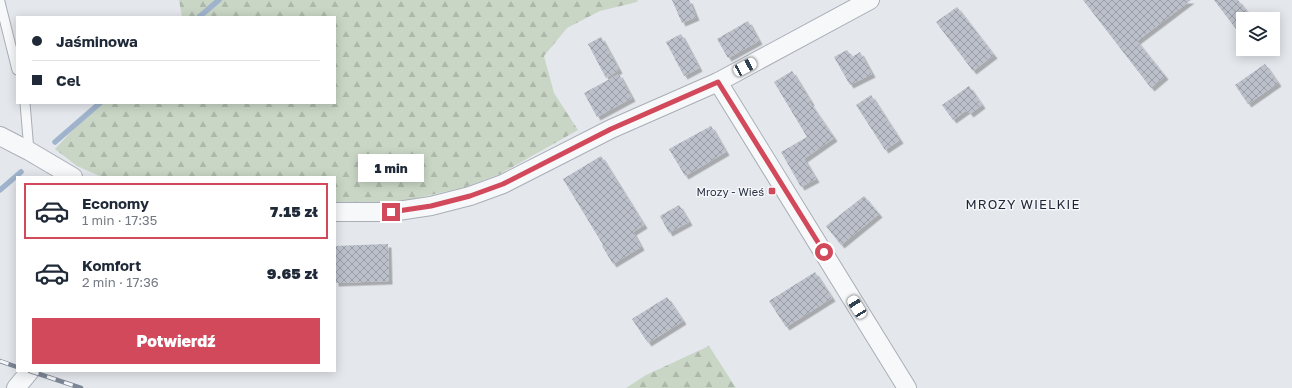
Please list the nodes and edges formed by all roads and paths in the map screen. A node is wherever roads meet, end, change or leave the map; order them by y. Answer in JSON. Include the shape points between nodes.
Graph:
{"nodes":[{"id":1,"x":870,"y":0,"type":"edge"},
{"id":2,"x":0,"y":2,"type":"edge"},
{"id":3,"x":16,"y":66,"type":"edge"},
{"id":4,"x":718,"y":82,"type":"junction"},
{"id":5,"x":25,"y":104,"type":"edge"},
{"id":6,"x":0,"y":136,"type":"edge"},
{"id":7,"x":29,"y":151,"type":"junction"},
{"id":8,"x":71,"y":176,"type":"edge"},
{"id":9,"x":336,"y":212,"type":"edge"},
{"id":10,"x":29,"y":372,"type":"edge"},
{"id":11,"x":16,"y":388,"type":"edge"},
{"id":12,"x":907,"y":388,"type":"edge"}],
"edges":[{"from":1,"to":4,"type":"street"},
{"from":2,"to":3,"type":"lane"},
{"from":4,"to":9,"type":"street","via":[[611,129],[503,184],[470,196],[431,206],[391,212]]},
{"from":4,"to":12,"type":"street"},
{"from":5,"to":7,"type":"lane"},
{"from":6,"to":7,"type":"street"},
{"from":7,"to":8,"type":"street"},
{"from":10,"to":11,"type":"street"}]}
